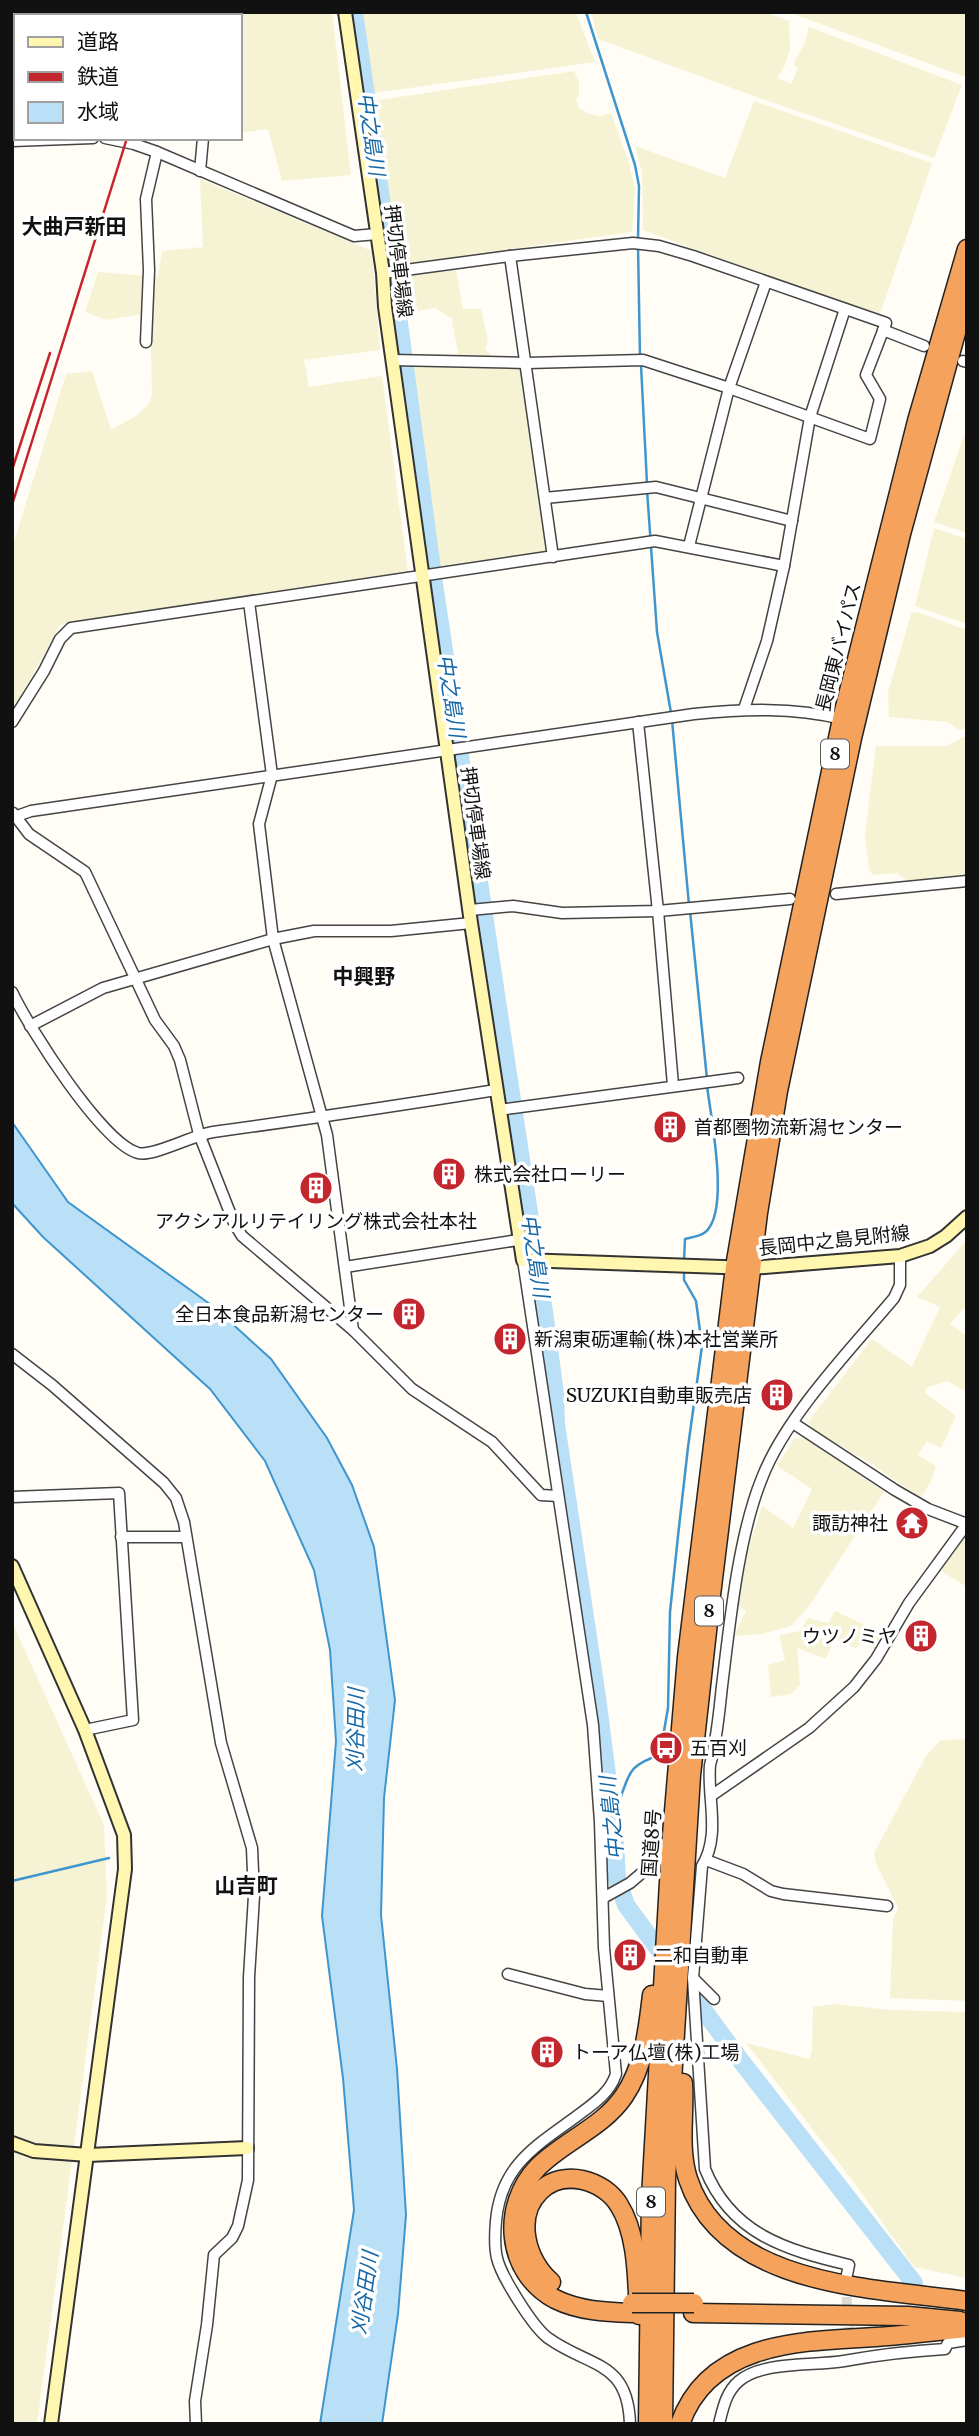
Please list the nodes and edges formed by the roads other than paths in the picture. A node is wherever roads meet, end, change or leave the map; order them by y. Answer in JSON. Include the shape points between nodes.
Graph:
{"nodes":[{"id":1,"x":345,"y":12,"type":"edge"},
{"id":2,"x":39,"y":140,"type":"edge"},
{"id":3,"x":115,"y":140,"type":"edge"},
{"id":4,"x":203,"y":140,"type":"edge"},
{"id":5,"x":12,"y":141,"type":"edge"},
{"id":6,"x":157,"y":152,"type":"junction"},
{"id":7,"x":200,"y":171,"type":"junction"},
{"id":8,"x":377,"y":234,"type":"junction"},
{"id":9,"x":967,"y":249,"type":"edge"},
{"id":10,"x":510,"y":256,"type":"junction"},
{"id":11,"x":383,"y":273,"type":"junction"},
{"id":12,"x":766,"y":282,"type":"junction"},
{"id":13,"x":967,"y":292,"type":"edge"},
{"id":14,"x":845,"y":309,"type":"junction"},
{"id":15,"x":883,"y":330,"type":"junction"},
{"id":16,"x":146,"y":342,"type":"dead end"},
{"id":17,"x":924,"y":346,"type":"dead end"},
{"id":18,"x":392,"y":360,"type":"junction"},
{"id":19,"x":527,"y":363,"type":"junction"},
{"id":20,"x":729,"y":388,"type":"junction"},
{"id":21,"x":810,"y":417,"type":"junction"},
{"id":22,"x":545,"y":498,"type":"junction"},
{"id":23,"x":702,"y":498,"type":"junction"},
{"id":24,"x":792,"y":520,"type":"junction"},
{"id":25,"x":689,"y":546,"type":"junction"},
{"id":26,"x":553,"y":557,"type":"junction"},
{"id":27,"x":784,"y":566,"type":"junction"},
{"id":28,"x":422,"y":577,"type":"junction"},
{"id":29,"x":249,"y":602,"type":"junction"},
{"id":30,"x":744,"y":709,"type":"junction"},
{"id":31,"x":842,"y":719,"type":"junction"},
{"id":32,"x":12,"y":722,"type":"edge"},
{"id":33,"x":638,"y":722,"type":"junction"},
{"id":34,"x":455,"y":750,"type":"junction"},
{"id":35,"x":272,"y":775,"type":"junction"},
{"id":36,"x":14,"y":814,"type":"edge"},
{"id":37,"x":967,"y":881,"type":"edge"},
{"id":38,"x":836,"y":894,"type":"dead end"},
{"id":39,"x":790,"y":899,"type":"dead end"},
{"id":40,"x":470,"y":910,"type":"junction"},
{"id":41,"x":658,"y":911,"type":"junction"},
{"id":42,"x":471,"y":923,"type":"junction"},
{"id":43,"x":273,"y":939,"type":"junction"},
{"id":44,"x":136,"y":979,"type":"junction"},
{"id":45,"x":12,"y":992,"type":"edge"},
{"id":46,"x":30,"y":1026,"type":"junction"},
{"id":47,"x":738,"y":1078,"type":"dead end"},
{"id":48,"x":673,"y":1086,"type":"junction"},
{"id":49,"x":496,"y":1090,"type":"junction"},
{"id":50,"x":499,"y":1110,"type":"junction"},
{"id":51,"x":321,"y":1117,"type":"junction"},
{"id":52,"x":199,"y":1134,"type":"junction"},
{"id":53,"x":967,"y":1217,"type":"edge"},
{"id":54,"x":961,"y":1229,"type":"edge"},
{"id":55,"x":518,"y":1241,"type":"junction"},
{"id":56,"x":900,"y":1255,"type":"junction"},
{"id":57,"x":523,"y":1260,"type":"junction"},
{"id":58,"x":345,"y":1267,"type":"junction"},
{"id":59,"x":743,"y":1268,"type":"junction"},
{"id":60,"x":353,"y":1331,"type":"junction"},
{"id":61,"x":12,"y":1354,"type":"edge"},
{"id":62,"x":793,"y":1423,"type":"junction"},
{"id":63,"x":558,"y":1496,"type":"junction"},
{"id":64,"x":12,"y":1497,"type":"edge"},
{"id":65,"x":967,"y":1524,"type":"edge"},
{"id":66,"x":121,"y":1536,"type":"junction"},
{"id":67,"x":186,"y":1536,"type":"junction"},
{"id":68,"x":12,"y":1566,"type":"edge"},
{"id":69,"x":704,"y":1654,"type":"junction"},
{"id":70,"x":726,"y":1656,"type":"junction"},
{"id":71,"x":85,"y":1730,"type":"junction"},
{"id":72,"x":711,"y":1796,"type":"junction"},
{"id":73,"x":671,"y":1855,"type":"junction"},
{"id":74,"x":706,"y":1860,"type":"junction"},
{"id":75,"x":603,"y":1898,"type":"junction"},
{"id":76,"x":887,"y":1906,"type":"dead end"},
{"id":77,"x":508,"y":1974,"type":"dead end"},
{"id":78,"x":659,"y":1975,"type":"junction"},
{"id":79,"x":692,"y":1979,"type":"junction"},
{"id":80,"x":678,"y":1992,"type":"junction"},
{"id":81,"x":608,"y":1996,"type":"junction"},
{"id":82,"x":714,"y":1999,"type":"dead end"},
{"id":83,"x":12,"y":2143,"type":"edge"},
{"id":84,"x":247,"y":2148,"type":"junction"},
{"id":85,"x":88,"y":2155,"type":"junction"},
{"id":86,"x":846,"y":2279,"type":"tunnel mouth"},
{"id":87,"x":967,"y":2301,"type":"edge"},
{"id":88,"x":967,"y":2306,"type":"edge"},
{"id":89,"x":632,"y":2308,"type":"junction"},
{"id":90,"x":694,"y":2308,"type":"junction"},
{"id":91,"x":967,"y":2321,"type":"edge"},
{"id":92,"x":967,"y":2328,"type":"edge"},
{"id":93,"x":967,"y":2340,"type":"edge"},
{"id":94,"x":853,"y":2344,"type":"tunnel mouth"},
{"id":95,"x":861,"y":2356,"type":"junction"},
{"id":96,"x":51,"y":2424,"type":"edge"},
{"id":97,"x":196,"y":2424,"type":"edge"},
{"id":98,"x":630,"y":2424,"type":"edge"},
{"id":99,"x":647,"y":2424,"type":"edge"},
{"id":100,"x":663,"y":2424,"type":"edge"},
{"id":101,"x":680,"y":2424,"type":"edge"},
{"id":102,"x":719,"y":2424,"type":"edge"}],
"edges":[{"from":1,"to":8,"type":"main road","name":"押切停車場線"},
{"from":2,"to":5,"type":"street"},
{"from":3,"to":6,"type":"street"},
{"from":4,"to":7,"type":"street"},
{"from":6,"to":7,"type":"street"},
{"from":6,"to":16,"type":"street","via":[[146,199]]},
{"from":7,"to":8,"type":"street","via":[[354,236]]},
{"from":8,"to":11,"type":"main road","name":"押切停車場線"},
{"from":9,"to":31,"type":"highway","name":"長岡東バイパス","number":"8","via":[[917,421]]},
{"from":10,"to":11,"type":"street"},
{"from":10,"to":12,"type":"street","via":[[643,243]]},
{"from":10,"to":19,"type":"street"},
{"from":11,"to":18,"type":"main road","name":"押切停車場線"},
{"from":12,"to":14,"type":"street"},
{"from":12,"to":20,"type":"street"},
{"from":13,"to":59,"type":"highway","name":"長岡東バイパス","number":"8","via":[[852,738],[778,1091],[758,1213]]},
{"from":14,"to":15,"type":"street","via":[[886,323]]},
{"from":14,"to":21,"type":"street"},
{"from":15,"to":17,"type":"street"},
{"from":15,"to":21,"type":"street","via":[[866,375],[880,398],[870,439]]},
{"from":18,"to":19,"type":"street"},
{"from":18,"to":28,"type":"main road","name":"押切停車場線"},
{"from":19,"to":20,"type":"street","via":[[643,360]]},
{"from":19,"to":22,"type":"street"},
{"from":20,"to":21,"type":"street"},
{"from":20,"to":23,"type":"street"},
{"from":21,"to":24,"type":"street"},
{"from":22,"to":23,"type":"street","via":[[656,487]]},
{"from":22,"to":26,"type":"street"},
{"from":23,"to":24,"type":"street"},
{"from":23,"to":25,"type":"street"},
{"from":24,"to":27,"type":"street"},
{"from":25,"to":26,"type":"street","via":[[655,541]]},
{"from":25,"to":27,"type":"street"},
{"from":26,"to":28,"type":"street"},
{"from":27,"to":30,"type":"street","via":[[767,641]]},
{"from":28,"to":29,"type":"street"},
{"from":28,"to":34,"type":"main road","name":"押切停車場線"},
{"from":29,"to":32,"type":"street","via":[[71,628]]},
{"from":29,"to":35,"type":"street"},
{"from":30,"to":31,"type":"street","via":[[779,709]]},
{"from":30,"to":33,"type":"street"},
{"from":31,"to":59,"type":"highway","name":"長岡東バイパス","number":"8","via":[[770,1062]]},
{"from":33,"to":34,"type":"street"},
{"from":33,"to":41,"type":"street"},
{"from":34,"to":35,"type":"street"},
{"from":34,"to":40,"type":"main road","name":"押切停車場線"},
{"from":35,"to":36,"type":"street"},
{"from":35,"to":43,"type":"street","via":[[259,824]]},
{"from":36,"to":44,"type":"street","via":[[29,834],[85,872]]},
{"from":37,"to":38,"type":"street"},
{"from":39,"to":41,"type":"street"},
{"from":40,"to":41,"type":"street","via":[[513,906],[562,913]]},
{"from":40,"to":42,"type":"main road","name":"押切停車場線"},
{"from":41,"to":48,"type":"street"},
{"from":42,"to":43,"type":"street","via":[[391,931],[314,931]]},
{"from":42,"to":49,"type":"main road","name":"押切停車場線"},
{"from":43,"to":44,"type":"street"},
{"from":43,"to":51,"type":"street"},
{"from":44,"to":46,"type":"street","via":[[103,989]]},
{"from":44,"to":52,"type":"street","via":[[155,1020],[174,1046]]},
{"from":45,"to":46,"type":"street"},
{"from":46,"to":52,"type":"street","via":[[97,1122],[117,1142],[139,1154],[150,1153]]},
{"from":47,"to":48,"type":"street"},
{"from":48,"to":50,"type":"street"},
{"from":49,"to":50,"type":"main road","name":"押切停車場線"},
{"from":49,"to":51,"type":"street"},
{"from":50,"to":55,"type":"main road","name":"押切停車場線"},
{"from":51,"to":52,"type":"street"},
{"from":51,"to":58,"type":"street"},
{"from":52,"to":60,"type":"street","via":[[242,1236]]},
{"from":53,"to":54,"type":"main road","name":"長岡中之島見附線"},
{"from":54,"to":56,"type":"main road","name":"長岡中之島見附線"},
{"from":55,"to":57,"type":"main road","name":"押切停車場線"},
{"from":55,"to":58,"type":"street"},
{"from":56,"to":59,"type":"main road","name":"長岡中之島見附線"},
{"from":56,"to":62,"type":"street","via":[[900,1285],[894,1298]]},
{"from":57,"to":59,"type":"main road"},
{"from":57,"to":63,"type":"street"},
{"from":58,"to":60,"type":"street"},
{"from":59,"to":69,"type":"highway","name":"国道8号","number":"8"},
{"from":59,"to":73,"type":"highway","name":"国道8号","number":"8","via":[[687,1657]]},
{"from":60,"to":63,"type":"street","via":[[412,1389],[492,1442],[541,1495]]},
{"from":61,"to":67,"type":"street","via":[[164,1483],[176,1498]]},
{"from":62,"to":65,"type":"street","via":[[895,1490]]},
{"from":62,"to":70,"type":"street","via":[[753,1501]]},
{"from":63,"to":75,"type":"street","via":[[593,1725]]},
{"from":64,"to":66,"type":"street","via":[[119,1493]]},
{"from":65,"to":72,"type":"street","via":[[854,1687],[808,1728]]},
{"from":66,"to":67,"type":"street"},
{"from":66,"to":71,"type":"street","via":[[133,1720]]},
{"from":67,"to":84,"type":"street","via":[[221,1743],[252,1848]]},
{"from":68,"to":71,"type":"main road"},
{"from":69,"to":70,"type":"street"},
{"from":69,"to":80,"type":"highway","name":"国道8号","number":"8","via":[[691,1775]]},
{"from":70,"to":72,"type":"street","via":[[710,1765]]},
{"from":71,"to":85,"type":"main road","via":[[124,1835],[125,1853]]},
{"from":72,"to":74,"type":"street","via":[[713,1824]]},
{"from":73,"to":75,"type":"street"},
{"from":73,"to":78,"type":"highway","name":"国道8号","number":"8"},
{"from":74,"to":76,"type":"street","via":[[771,1891]]},
{"from":74,"to":79,"type":"street"},
{"from":75,"to":81,"type":"street"},
{"from":77,"to":81,"type":"street"},
{"from":78,"to":89,"type":"highway","via":[[643,2048],[624,2097],[529,2178],[518,2197],[513,2223],[518,2257],[544,2292],[586,2309]]},
{"from":78,"to":99,"type":"highway","name":"国道8号","number":"8"},
{"from":79,"to":82,"type":"street"},
{"from":79,"to":86,"type":"street","via":[[705,2169],[713,2188],[724,2206],[747,2227],[785,2245],[849,2265]]},
{"from":80,"to":87,"type":"highway","via":[[684,2158],[693,2191],[711,2220],[758,2256],[793,2272],[844,2285]]},
{"from":80,"to":100,"type":"highway","name":"国道8号","number":"8","via":[[666,2178]]},
{"from":81,"to":98,"type":"street","via":[[616,2074],[613,2083],[597,2101],[527,2153],[508,2176],[499,2197],[495,2246],[502,2273],[543,2334],[617,2378],[627,2397]]},
{"from":83,"to":85,"type":"main road","via":[[34,2151]]},
{"from":84,"to":85,"type":"main road"},
{"from":84,"to":97,"type":"street","via":[[248,2180],[238,2226],[214,2255]]},
{"from":85,"to":96,"type":"main road"},
{"from":88,"to":90,"type":"highway"},
{"from":89,"to":90,"type":"highway"},
{"from":89,"to":99,"type":"highway","via":[[578,2296],[542,2273],[525,2230],[531,2203],[540,2190],[565,2180],[593,2182],[606,2189],[624,2215],[638,2294]]},
{"from":90,"to":91,"type":"highway"},
{"from":92,"to":101,"type":"highway","via":[[817,2340],[759,2351],[720,2368],[693,2397]]},
{"from":93,"to":95,"type":"street","via":[[948,2343],[945,2349]]},
{"from":94,"to":95,"type":"street"},
{"from":95,"to":102,"type":"street","via":[[751,2373],[726,2398]]}]}
